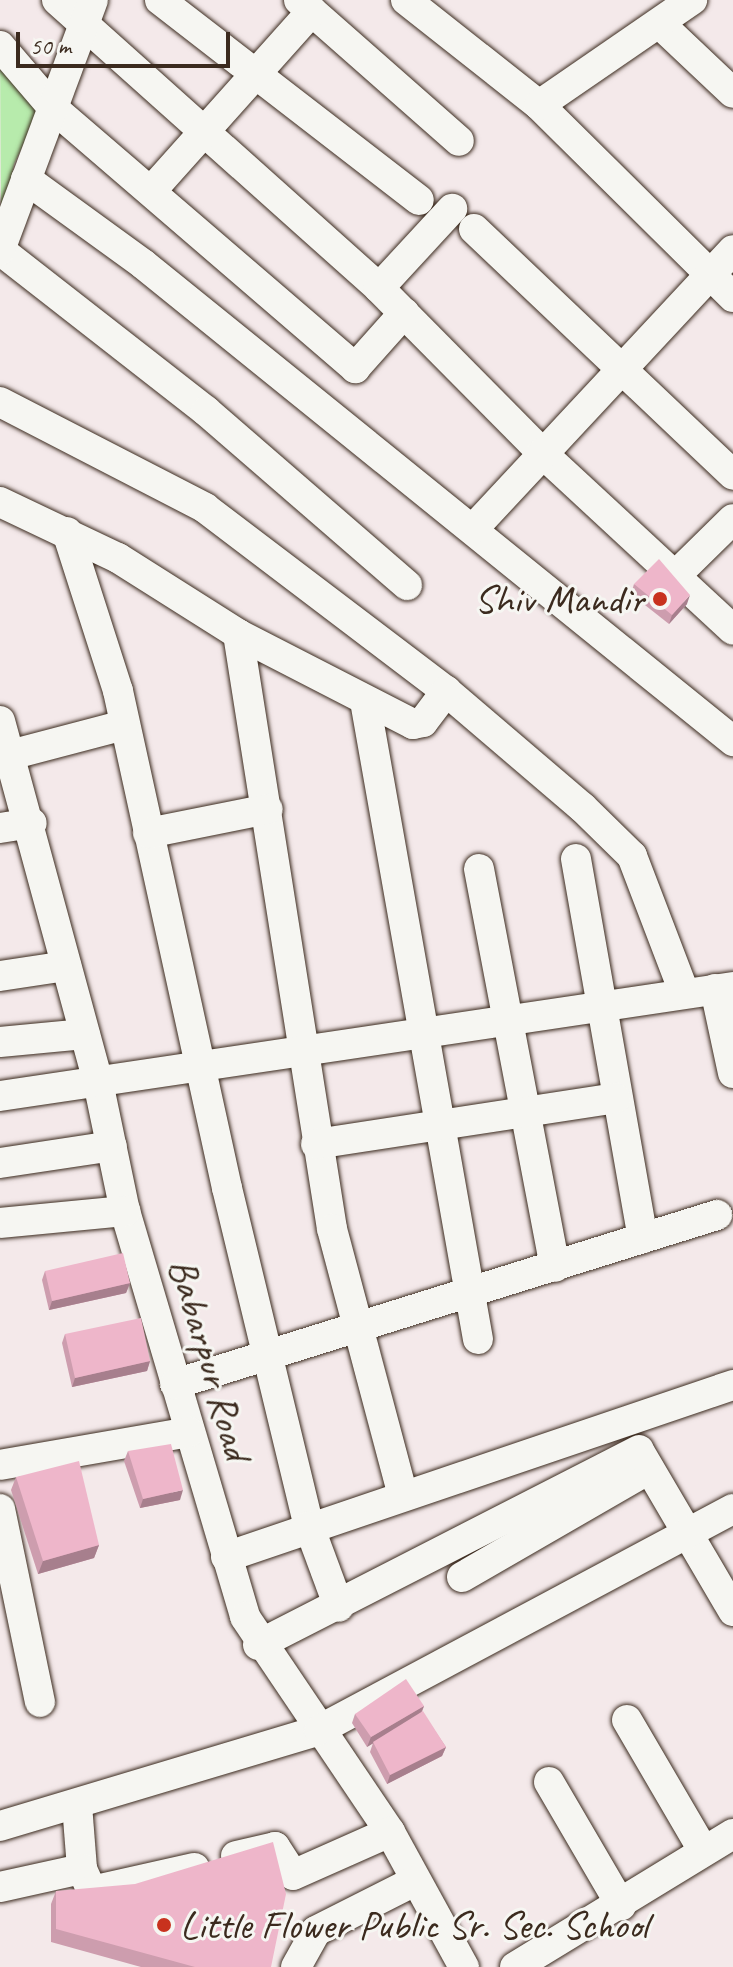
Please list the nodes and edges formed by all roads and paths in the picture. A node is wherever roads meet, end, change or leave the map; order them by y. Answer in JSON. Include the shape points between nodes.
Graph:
{"nodes":[{"id":1,"x":57,"y":0,"type":"edge"},
{"id":2,"x":160,"y":0,"type":"edge"},
{"id":3,"x":406,"y":0,"type":"edge"},
{"id":4,"x":692,"y":0,"type":"edge"},
{"id":5,"x":305,"y":6,"type":"edge"},
{"id":6,"x":88,"y":14,"type":"edge"},
{"id":7,"x":660,"y":24,"type":"junction"},
{"id":8,"x":0,"y":46,"type":"edge"},
{"id":9,"x":252,"y":73,"type":"junction"},
{"id":10,"x":733,"y":93,"type":"edge"},
{"id":11,"x":539,"y":105,"type":"junction"},
{"id":12,"x":53,"y":108,"type":"junction"},
{"id":13,"x":202,"y":132,"type":"junction"},
{"id":14,"x":459,"y":141,"type":"dead end"},
{"id":15,"x":26,"y":179,"type":"junction"},
{"id":16,"x":152,"y":190,"type":"junction"},
{"id":17,"x":419,"y":200,"type":"dead end"},
{"id":18,"x":0,"y":250,"type":"edge"},
{"id":19,"x":733,"y":250,"type":"edge"},
{"id":20,"x":711,"y":275,"type":"junction"},
{"id":21,"x":379,"y":288,"type":"junction"},
{"id":22,"x":733,"y":297,"type":"edge"},
{"id":23,"x":404,"y":313,"type":"junction"},
{"id":24,"x":621,"y":366,"type":"junction"},
{"id":25,"x":0,"y":402,"type":"edge"},
{"id":26,"x":542,"y":453,"type":"junction"},
{"id":27,"x":733,"y":475,"type":"edge"},
{"id":28,"x":0,"y":502,"type":"edge"},
{"id":29,"x":733,"y":519,"type":"edge"},
{"id":30,"x":473,"y":529,"type":"junction"},
{"id":31,"x":67,"y":532,"type":"junction"},
{"id":32,"x":675,"y":576,"type":"junction"},
{"id":33,"x":407,"y":585,"type":"dead end"},
{"id":34,"x":733,"y":630,"type":"edge"},
{"id":35,"x":238,"y":634,"type":"junction"},
{"id":36,"x":446,"y":691,"type":"junction"},
{"id":37,"x":365,"y":701,"type":"junction"},
{"id":38,"x":0,"y":721,"type":"edge"},
{"id":39,"x":124,"y":725,"type":"junction"},
{"id":40,"x":733,"y":741,"type":"edge"},
{"id":41,"x":10,"y":755,"type":"junction"},
{"id":42,"x":268,"y":809,"type":"junction"},
{"id":43,"x":32,"y":823,"type":"junction"},
{"id":44,"x":0,"y":828,"type":"edge"},
{"id":45,"x":148,"y":833,"type":"junction"},
{"id":46,"x":576,"y":859,"type":"dead end"},
{"id":47,"x":479,"y":869,"type":"dead end"},
{"id":48,"x":66,"y":966,"type":"junction"},
{"id":49,"x":0,"y":976,"type":"edge"},
{"id":50,"x":724,"y":988,"type":"edge"},
{"id":51,"x":684,"y":992,"type":"junction"},
{"id":52,"x":597,"y":1005,"type":"junction"},
{"id":53,"x":506,"y":1020,"type":"junction"},
{"id":54,"x":85,"y":1034,"type":"junction"},
{"id":55,"x":427,"y":1034,"type":"junction"},
{"id":56,"x":0,"y":1042,"type":"edge"},
{"id":57,"x":298,"y":1048,"type":"junction"},
{"id":58,"x":204,"y":1062,"type":"junction"},
{"id":59,"x":733,"y":1073,"type":"edge"},
{"id":60,"x":98,"y":1082,"type":"junction"},
{"id":61,"x":0,"y":1096,"type":"edge"},
{"id":62,"x":615,"y":1098,"type":"junction"},
{"id":63,"x":522,"y":1111,"type":"junction"},
{"id":64,"x":442,"y":1126,"type":"junction"},
{"id":65,"x":316,"y":1144,"type":"junction"},
{"id":66,"x":112,"y":1146,"type":"junction"},
{"id":67,"x":0,"y":1163,"type":"edge"},
{"id":68,"x":125,"y":1211,"type":"junction"},
{"id":69,"x":717,"y":1215,"type":"dead end"},
{"id":70,"x":0,"y":1223,"type":"edge"},
{"id":71,"x":643,"y":1238,"type":"junction"},
{"id":72,"x":555,"y":1267,"type":"junction"},
{"id":73,"x":471,"y":1294,"type":"junction"},
{"id":74,"x":355,"y":1328,"type":"junction"},
{"id":75,"x":478,"y":1339,"type":"dead end"},
{"id":76,"x":268,"y":1356,"type":"junction"},
{"id":77,"x":175,"y":1384,"type":"junction"},
{"id":78,"x":733,"y":1385,"type":"edge"},
{"id":79,"x":189,"y":1432,"type":"junction"},
{"id":80,"x":638,"y":1448,"type":"junction"},
{"id":81,"x":0,"y":1465,"type":"edge"},
{"id":82,"x":403,"y":1496,"type":"junction"},
{"id":83,"x":0,"y":1509,"type":"edge"},
{"id":84,"x":733,"y":1509,"type":"edge"},
{"id":85,"x":309,"y":1526,"type":"junction"},
{"id":86,"x":688,"y":1535,"type":"junction"},
{"id":87,"x":226,"y":1557,"type":"junction"},
{"id":88,"x":462,"y":1577,"type":"dead end"},
{"id":89,"x":339,"y":1607,"type":"junction"},
{"id":90,"x":733,"y":1611,"type":"edge"},
{"id":91,"x":258,"y":1645,"type":"junction"},
{"id":92,"x":40,"y":1702,"type":"dead end"},
{"id":93,"x":627,"y":1720,"type":"dead end"},
{"id":94,"x":319,"y":1730,"type":"junction"},
{"id":95,"x":549,"y":1782,"type":"dead end"},
{"id":96,"x":77,"y":1805,"type":"junction"},
{"id":97,"x":0,"y":1826,"type":"edge"},
{"id":98,"x":390,"y":1832,"type":"junction"},
{"id":99,"x":733,"y":1834,"type":"edge"},
{"id":100,"x":703,"y":1850,"type":"junction"},
{"id":101,"x":82,"y":1869,"type":"junction"},
{"id":102,"x":415,"y":1881,"type":"junction"},
{"id":103,"x":0,"y":1887,"type":"edge"},
{"id":104,"x":621,"y":1905,"type":"junction"},
{"id":105,"x":296,"y":1967,"type":"edge"},
{"id":106,"x":464,"y":1967,"type":"edge"},
{"id":107,"x":515,"y":1967,"type":"edge"}],
"edges":[{"from":1,"to":6,"type":"street"},
{"from":2,"to":9,"type":"street"},
{"from":3,"to":11,"type":"street"},
{"from":4,"to":7,"type":"street"},
{"from":5,"to":9,"type":"street"},
{"from":5,"to":14,"type":"street"},
{"from":6,"to":12,"type":"street"},
{"from":6,"to":13,"type":"street"},
{"from":7,"to":10,"type":"street"},
{"from":7,"to":11,"type":"street"},
{"from":8,"to":12,"type":"street"},
{"from":9,"to":13,"type":"street"},
{"from":9,"to":17,"type":"street"},
{"from":11,"to":20,"type":"street"},
{"from":12,"to":15,"type":"street"},
{"from":12,"to":16,"type":"street"},
{"from":13,"to":16,"type":"street"},
{"from":13,"to":21,"type":"street"},
{"from":15,"to":18,"type":"street"},
{"from":15,"to":30,"type":"street"},
{"from":16,"to":23,"type":"street","via":[[355,368]]},
{"from":18,"to":33,"type":"street","via":[[206,411]]},
{"from":19,"to":20,"type":"street"},
{"from":20,"to":22,"type":"street"},
{"from":20,"to":24,"type":"street"},
{"from":21,"to":23,"type":"street"},
{"from":21,"to":24,"type":"street","via":[[463,219]]},
{"from":23,"to":26,"type":"street"},
{"from":24,"to":26,"type":"street"},
{"from":24,"to":27,"type":"street"},
{"from":25,"to":36,"type":"street","via":[[169,485]]},
{"from":26,"to":30,"type":"street"},
{"from":26,"to":32,"type":"street"},
{"from":28,"to":31,"type":"street"},
{"from":29,"to":32,"type":"street"},
{"from":30,"to":40,"type":"street"},
{"from":31,"to":35,"type":"street"},
{"from":31,"to":39,"type":"street"},
{"from":32,"to":34,"type":"street"},
{"from":35,"to":37,"type":"street"},
{"from":35,"to":42,"type":"street"},
{"from":36,"to":37,"type":"street","via":[[418,725]]},
{"from":36,"to":51,"type":"street","via":[[632,856]]},
{"from":37,"to":55,"type":"street"},
{"from":38,"to":41,"type":"street","name":"Babarpur Road"},
{"from":39,"to":41,"type":"street"},
{"from":39,"to":45,"type":"street"},
{"from":41,"to":43,"type":"street","name":"Babarpur Road"},
{"from":42,"to":45,"type":"street"},
{"from":42,"to":57,"type":"street"},
{"from":43,"to":44,"type":"street"},
{"from":43,"to":48,"type":"street","name":"Babarpur Road"},
{"from":45,"to":58,"type":"street"},
{"from":46,"to":52,"type":"street"},
{"from":47,"to":53,"type":"street"},
{"from":48,"to":49,"type":"street"},
{"from":48,"to":54,"type":"street","name":"Babarpur Road"},
{"from":50,"to":51,"type":"street"},
{"from":50,"to":59,"type":"street"},
{"from":51,"to":52,"type":"street"},
{"from":52,"to":53,"type":"street"},
{"from":52,"to":62,"type":"street"},
{"from":53,"to":55,"type":"street"},
{"from":53,"to":63,"type":"street"},
{"from":54,"to":56,"type":"street"},
{"from":54,"to":60,"type":"street","name":"Babarpur Road"},
{"from":55,"to":57,"type":"street"},
{"from":55,"to":64,"type":"street"},
{"from":57,"to":58,"type":"street"},
{"from":57,"to":65,"type":"street"},
{"from":58,"to":60,"type":"street"},
{"from":58,"to":76,"type":"street"},
{"from":60,"to":61,"type":"street"},
{"from":60,"to":66,"type":"street","name":"Babarpur Road"},
{"from":62,"to":63,"type":"street"},
{"from":62,"to":71,"type":"street"},
{"from":63,"to":64,"type":"street"},
{"from":63,"to":72,"type":"street"},
{"from":64,"to":65,"type":"street"},
{"from":64,"to":73,"type":"street"},
{"from":65,"to":74,"type":"street"},
{"from":66,"to":67,"type":"street"},
{"from":66,"to":68,"type":"street","name":"Babarpur Road"},
{"from":68,"to":70,"type":"street"},
{"from":68,"to":77,"type":"street","name":"Babarpur Road"},
{"from":69,"to":71,"type":"street"},
{"from":71,"to":72,"type":"street"},
{"from":72,"to":73,"type":"street"},
{"from":73,"to":74,"type":"street"},
{"from":73,"to":75,"type":"street"},
{"from":74,"to":76,"type":"street"},
{"from":74,"to":82,"type":"street"},
{"from":76,"to":77,"type":"street"},
{"from":76,"to":85,"type":"street"},
{"from":77,"to":79,"type":"street","name":"Babarpur Road"},
{"from":78,"to":80,"type":"street"},
{"from":79,"to":81,"type":"street"},
{"from":79,"to":87,"type":"street","name":"Babarpur Road"},
{"from":80,"to":82,"type":"street"},
{"from":80,"to":86,"type":"street"},
{"from":80,"to":88,"type":"street"},
{"from":80,"to":89,"type":"street"},
{"from":82,"to":85,"type":"street"},
{"from":83,"to":92,"type":"street"},
{"from":84,"to":86,"type":"street"},
{"from":85,"to":87,"type":"street"},
{"from":85,"to":89,"type":"street"},
{"from":86,"to":90,"type":"street"},
{"from":86,"to":94,"type":"street"},
{"from":87,"to":91,"type":"street","name":"Babarpur Road"},
{"from":89,"to":91,"type":"street"},
{"from":91,"to":94,"type":"street","name":"Babarpur Road"},
{"from":93,"to":100,"type":"street"},
{"from":94,"to":96,"type":"street"},
{"from":94,"to":98,"type":"street","name":"Babarpur Road"},
{"from":95,"to":104,"type":"street"},
{"from":96,"to":97,"type":"street"},
{"from":96,"to":101,"type":"street"},
{"from":98,"to":101,"type":"street","via":[[293,1875],[272,1847],[92,1891]]},
{"from":98,"to":102,"type":"street","name":"Babarpur Road"},
{"from":99,"to":100,"type":"street"},
{"from":100,"to":104,"type":"street"},
{"from":101,"to":103,"type":"street"},
{"from":102,"to":105,"type":"street","via":[[316,1931]]},
{"from":102,"to":106,"type":"street","name":"Babarpur Road"},
{"from":104,"to":107,"type":"street"}]}
